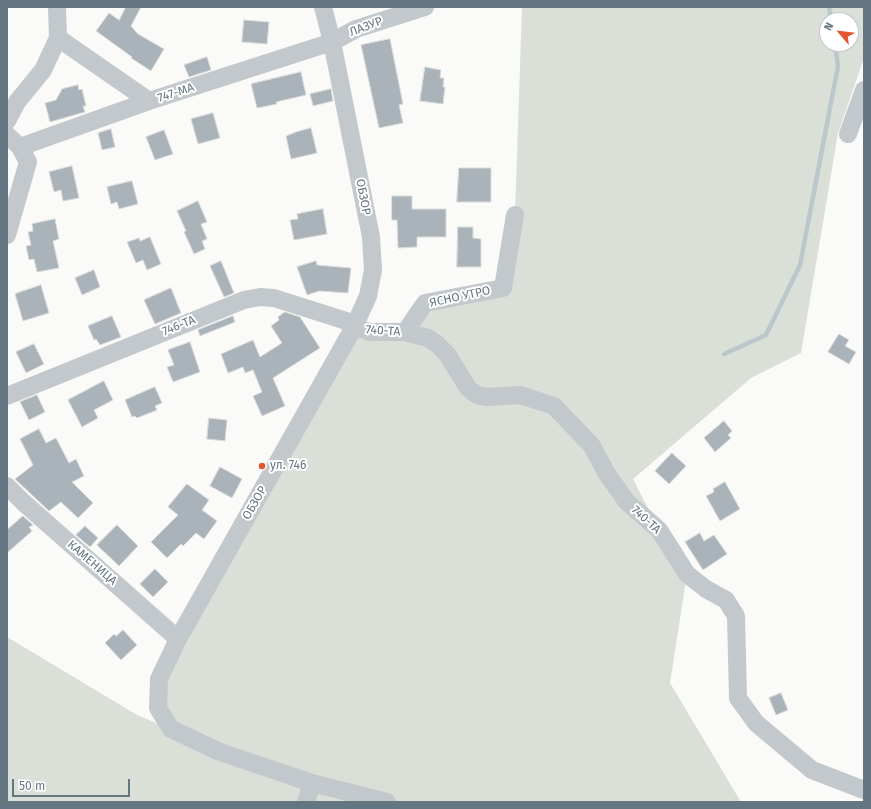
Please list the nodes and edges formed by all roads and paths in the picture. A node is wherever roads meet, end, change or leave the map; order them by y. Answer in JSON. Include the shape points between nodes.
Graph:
{"nodes":[{"id":1,"x":57,"y":7,"type":"edge"},
{"id":2,"x":323,"y":7,"type":"edge"},
{"id":3,"x":425,"y":7,"type":"edge"},
{"id":4,"x":58,"y":38,"type":"junction"},
{"id":5,"x":332,"y":42,"type":"junction"},
{"id":6,"x":864,"y":90,"type":"edge"},
{"id":7,"x":149,"y":102,"type":"junction"},
{"id":8,"x":7,"y":121,"type":"edge"},
{"id":9,"x":848,"y":134,"type":"dead end"},
{"id":10,"x":14,"y":141,"type":"edge"},
{"id":11,"x":515,"y":215,"type":"dead end"},
{"id":12,"x":7,"y":235,"type":"edge"},
{"id":13,"x":354,"y":327,"type":"junction"},
{"id":14,"x":405,"y":332,"type":"junction"},
{"id":15,"x":7,"y":396,"type":"edge"},
{"id":16,"x":7,"y":486,"type":"edge"},
{"id":17,"x":178,"y":639,"type":"junction"},
{"id":18,"x":312,"y":783,"type":"junction"},
{"id":19,"x":864,"y":790,"type":"edge"},
{"id":20,"x":306,"y":802,"type":"edge"},
{"id":21,"x":386,"y":802,"type":"edge"}],
"edges":[{"from":1,"to":4,"type":"street"},
{"from":2,"to":5,"type":"street","name":"ОБЗОР"},
{"from":3,"to":5,"type":"street","name":"ЛАЗУР","via":[[356,29]]},
{"from":4,"to":7,"type":"street"},
{"from":4,"to":8,"type":"street","via":[[43,70],[16,102]]},
{"from":5,"to":7,"type":"street","name":"747-МА"},
{"from":5,"to":13,"type":"street","name":"ОБЗОР","via":[[371,237],[373,270],[368,296]]},
{"from":6,"to":9,"type":"street"},
{"from":7,"to":10,"type":"street","name":"747-МА"},
{"from":10,"to":12,"type":"street","via":[[28,162]]},
{"from":11,"to":14,"type":"street","name":"ЯСНО УТРО","via":[[503,288],[425,303]]},
{"from":13,"to":14,"type":"street","name":"740-ТА","via":[[374,332]]},
{"from":13,"to":15,"type":"street","name":"746-ТА","via":[[346,321],[274,298],[244,300]]},
{"from":13,"to":17,"type":"street","name":"ОБЗОР"},
{"from":14,"to":19,"type":"street","name":"740-ТА","via":[[428,338],[437,344],[447,354],[468,388],[477,395],[520,395],[554,406],[592,446],[607,474],[627,502],[659,530],[687,574],[726,600],[736,616],[738,698],[756,724],[812,770]]},
{"from":16,"to":17,"type":"street","name":"КАМЕНИЦА"},
{"from":17,"to":18,"type":"street","name":"ОБЗОР","via":[[159,679],[158,708],[171,729],[220,752]]},
{"from":18,"to":20,"type":"street"},
{"from":18,"to":21,"type":"street","name":"ОБЗОР"}]}
